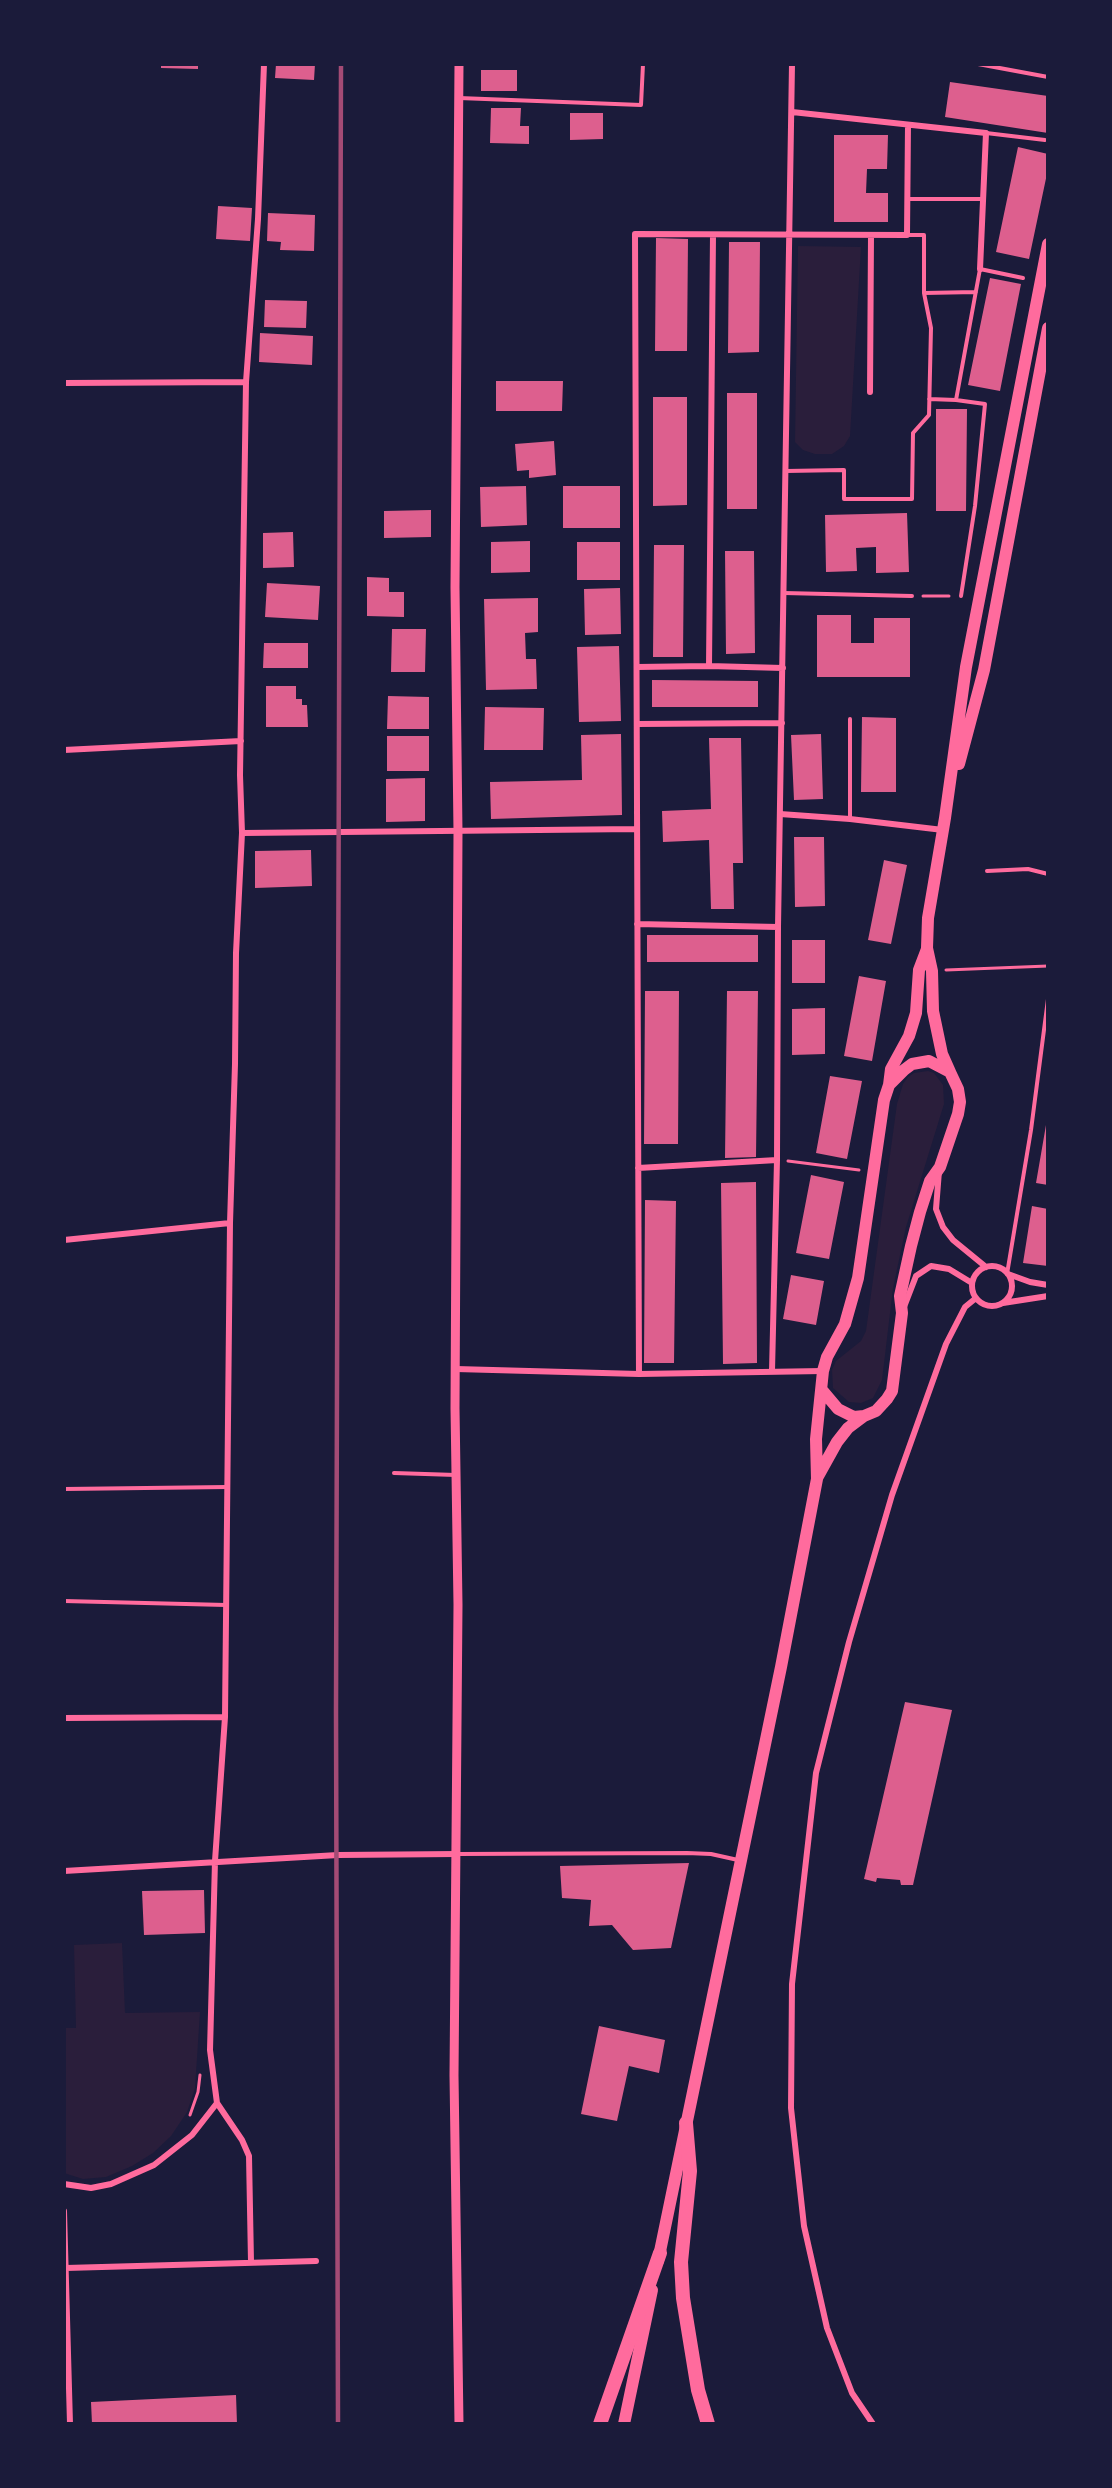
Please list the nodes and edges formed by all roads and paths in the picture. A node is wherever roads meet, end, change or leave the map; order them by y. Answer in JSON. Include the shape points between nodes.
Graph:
{"nodes":[{"id":1,"x":264,"y":64,"type":"edge"},
{"id":2,"x":459,"y":64,"type":"edge"},
{"id":3,"x":643,"y":64,"type":"edge"},
{"id":4,"x":792,"y":64,"type":"edge"},
{"id":5,"x":978,"y":64,"type":"edge"},
{"id":6,"x":1047,"y":77,"type":"edge"},
{"id":7,"x":459,"y":98,"type":"junction"},
{"id":8,"x":792,"y":112,"type":"junction"},
{"id":9,"x":908,"y":125,"type":"junction"},
{"id":10,"x":986,"y":133,"type":"junction"},
{"id":11,"x":1045,"y":140,"type":"dead end"},
{"id":12,"x":908,"y":199,"type":"junction"},
{"id":13,"x":984,"y":199,"type":"junction"},
{"id":14,"x":713,"y":235,"type":"junction"},
{"id":15,"x":790,"y":235,"type":"junction"},
{"id":16,"x":871,"y":236,"type":"junction"},
{"id":17,"x":907,"y":236,"type":"junction"},
{"id":18,"x":1047,"y":244,"type":"edge"},
{"id":19,"x":980,"y":269,"type":"junction"},
{"id":20,"x":1023,"y":278,"type":"dead end"},
{"id":21,"x":976,"y":292,"type":"junction"},
{"id":22,"x":924,"y":293,"type":"junction"},
{"id":23,"x":1047,"y":328,"type":"edge"},
{"id":24,"x":246,"y":382,"type":"junction"},
{"id":25,"x":64,"y":383,"type":"edge"},
{"id":26,"x":870,"y":392,"type":"dead end"},
{"id":27,"x":930,"y":399,"type":"junction"},
{"id":28,"x":956,"y":400,"type":"junction"},
{"id":29,"x":786,"y":471,"type":"junction"},
{"id":30,"x":784,"y":593,"type":"junction"},
{"id":31,"x":912,"y":596,"type":"joint"},
{"id":32,"x":961,"y":596,"type":"joint"},
{"id":33,"x":709,"y":666,"type":"junction"},
{"id":34,"x":637,"y":668,"type":"junction"},
{"id":35,"x":783,"y":668,"type":"junction"},
{"id":36,"x":850,"y":719,"type":"dead end"},
{"id":37,"x":782,"y":723,"type":"junction"},
{"id":38,"x":637,"y":724,"type":"junction"},
{"id":39,"x":241,"y":741,"type":"junction"},
{"id":40,"x":64,"y":750,"type":"edge"},
{"id":41,"x":780,"y":814,"type":"junction"},
{"id":42,"x":850,"y":819,"type":"junction"},
{"id":43,"x":944,"y":824,"type":"junction"},
{"id":44,"x":637,"y":829,"type":"junction"},
{"id":45,"x":458,"y":832,"type":"junction"},
{"id":46,"x":243,"y":833,"type":"junction"},
{"id":47,"x":987,"y":871,"type":"dead end"},
{"id":48,"x":1047,"y":874,"type":"edge"},
{"id":49,"x":637,"y":924,"type":"junction"},
{"id":50,"x":778,"y":927,"type":"junction"},
{"id":51,"x":927,"y":948,"type":"junction"},
{"id":52,"x":1047,"y":966,"type":"edge"},
{"id":53,"x":945,"y":970,"type":"dead end"},
{"id":54,"x":1047,"y":999,"type":"edge"},
{"id":55,"x":950,"y":1072,"type":"junction"},
{"id":56,"x":889,"y":1085,"type":"junction"},
{"id":57,"x":777,"y":1160,"type":"junction"},
{"id":58,"x":940,"y":1167,"type":"junction"},
{"id":59,"x":638,"y":1168,"type":"junction"},
{"id":60,"x":873,"y":1172,"type":"junction"},
{"id":61,"x":230,"y":1223,"type":"junction"},
{"id":62,"x":64,"y":1240,"type":"edge"},
{"id":63,"x":986,"y":1267,"type":"junction"},
{"id":64,"x":1007,"y":1274,"type":"junction"},
{"id":65,"x":972,"y":1283,"type":"junction"},
{"id":66,"x":1047,"y":1285,"type":"edge"},
{"id":67,"x":1047,"y":1296,"type":"edge"},
{"id":68,"x":976,"y":1298,"type":"junction"},
{"id":69,"x":997,"y":1305,"type":"junction"},
{"id":70,"x":902,"y":1313,"type":"junction"},
{"id":71,"x":456,"y":1370,"type":"junction"},
{"id":72,"x":772,"y":1371,"type":"junction"},
{"id":73,"x":822,"y":1371,"type":"junction"},
{"id":74,"x":639,"y":1374,"type":"junction"},
{"id":75,"x":822,"y":1390,"type":"junction"},
{"id":76,"x":864,"y":1416,"type":"junction"},
{"id":77,"x":394,"y":1473,"type":"dead end"},
{"id":78,"x":456,"y":1475,"type":"junction"},
{"id":79,"x":817,"y":1479,"type":"junction"},
{"id":80,"x":227,"y":1487,"type":"junction"},
{"id":81,"x":64,"y":1489,"type":"edge"},
{"id":82,"x":64,"y":1601,"type":"edge"},
{"id":83,"x":226,"y":1605,"type":"junction"},
{"id":84,"x":225,"y":1717,"type":"junction"},
{"id":85,"x":64,"y":1718,"type":"edge"},
{"id":86,"x":458,"y":1854,"type":"junction"},
{"id":87,"x":742,"y":1860,"type":"junction"},
{"id":88,"x":215,"y":1862,"type":"junction"},
{"id":89,"x":64,"y":1871,"type":"edge"},
{"id":90,"x":200,"y":2074,"type":"dead end"},
{"id":91,"x":218,"y":2103,"type":"junction"},
{"id":92,"x":185,"y":2123,"type":"dead end"},
{"id":93,"x":686,"y":2123,"type":"junction"},
{"id":94,"x":64,"y":2184,"type":"edge"},
{"id":95,"x":64,"y":2211,"type":"edge"},
{"id":96,"x":660,"y":2253,"type":"junction"},
{"id":97,"x":316,"y":2261,"type":"dead end"},
{"id":98,"x":250,"y":2262,"type":"junction"},
{"id":99,"x":66,"y":2268,"type":"edge"},
{"id":100,"x":70,"y":2424,"type":"edge"},
{"id":101,"x":459,"y":2424,"type":"edge"},
{"id":102,"x":600,"y":2424,"type":"edge"},
{"id":103,"x":624,"y":2424,"type":"edge"},
{"id":104,"x":708,"y":2424,"type":"edge"},
{"id":105,"x":873,"y":2424,"type":"edge"}],
"edges":[{"from":1,"to":24,"type":"street"},
{"from":2,"to":7,"type":"street"},
{"from":3,"to":7,"type":"lane","via":[[641,105]]},
{"from":4,"to":8,"type":"street"},
{"from":5,"to":6,"type":"lane"},
{"from":7,"to":45,"type":"street","via":[[455,576]]},
{"from":8,"to":9,"type":"street"},
{"from":8,"to":15,"type":"street"},
{"from":9,"to":10,"type":"street"},
{"from":9,"to":12,"type":"street"},
{"from":10,"to":11,"type":"lane"},
{"from":10,"to":13,"type":"street"},
{"from":12,"to":13,"type":"lane"},
{"from":12,"to":17,"type":"street"},
{"from":13,"to":19,"type":"street"},
{"from":14,"to":15,"type":"street"},
{"from":14,"to":33,"type":"street"},
{"from":14,"to":34,"type":"street","via":[[635,234]]},
{"from":15,"to":16,"type":"street"},
{"from":15,"to":29,"type":"street"},
{"from":16,"to":17,"type":"street"},
{"from":16,"to":26,"type":"street"},
{"from":17,"to":22,"type":"lane","via":[[924,235]]},
{"from":18,"to":43,"type":"main road","via":[[968,657]]},
{"from":19,"to":20,"type":"lane"},
{"from":19,"to":21,"type":"lane"},
{"from":21,"to":22,"type":"lane"},
{"from":21,"to":28,"type":"lane"},
{"from":22,"to":27,"type":"lane","via":[[930,328]]},
{"from":23,"to":43,"type":"main road","via":[[984,670]]},
{"from":24,"to":25,"type":"street"},
{"from":24,"to":39,"type":"street"},
{"from":27,"to":28,"type":"lane"},
{"from":27,"to":29,"type":"lane","via":[[929,415],[913,433],[912,499],[844,499],[844,470]]},
{"from":28,"to":32,"type":"lane","via":[[985,404]]},
{"from":29,"to":30,"type":"street"},
{"from":30,"to":31,"type":"lane"},
{"from":30,"to":35,"type":"street"},
{"from":31,"to":32,"type":"path"},
{"from":33,"to":34,"type":"street"},
{"from":33,"to":35,"type":"street"},
{"from":34,"to":38,"type":"street"},
{"from":35,"to":37,"type":"street"},
{"from":36,"to":42,"type":"lane"},
{"from":37,"to":38,"type":"street"},
{"from":37,"to":41,"type":"street"},
{"from":38,"to":44,"type":"street"},
{"from":39,"to":40,"type":"street"},
{"from":39,"to":46,"type":"street"},
{"from":41,"to":42,"type":"street"},
{"from":41,"to":50,"type":"street"},
{"from":42,"to":43,"type":"street"},
{"from":43,"to":51,"type":"main road","via":[[928,918]]},
{"from":44,"to":45,"type":"street"},
{"from":44,"to":49,"type":"street"},
{"from":45,"to":46,"type":"street"},
{"from":45,"to":71,"type":"street"},
{"from":46,"to":61,"type":"street"},
{"from":47,"to":48,"type":"lane","via":[[1028,869]]},
{"from":49,"to":50,"type":"street"},
{"from":49,"to":59,"type":"street"},
{"from":50,"to":57,"type":"street"},
{"from":51,"to":55,"type":"main road","via":[[936,1033]]},
{"from":51,"to":56,"type":"main road","via":[[919,970],[916,1013],[891,1069]]},
{"from":52,"to":53,"type":"path"},
{"from":54,"to":64,"type":"lane","via":[[1031,1131]]},
{"from":55,"to":56,"type":"main road","via":[[929,1061],[921,1062],[912,1064]]},
{"from":55,"to":58,"type":"main road","via":[[960,1101]]},
{"from":56,"to":60,"type":"main road"},
{"from":57,"to":59,"type":"street"},
{"from":57,"to":60,"type":"path"},
{"from":57,"to":72,"type":"street"},
{"from":58,"to":63,"type":"street","via":[[936,1209],[943,1227]]},
{"from":58,"to":70,"type":"main road","via":[[930,1181],[920,1212],[900,1296]]},
{"from":59,"to":74,"type":"street"},
{"from":60,"to":73,"type":"main road","via":[[858,1278],[845,1324]]},
{"from":61,"to":62,"type":"street"},
{"from":61,"to":80,"type":"street"},
{"from":63,"to":64,"type":"street","via":[[998,1267]]},
{"from":63,"to":65,"type":"street"},
{"from":64,"to":66,"type":"street"},
{"from":64,"to":69,"type":"street","via":[[1010,1292]]},
{"from":65,"to":68,"type":"street"},
{"from":65,"to":70,"type":"street","via":[[949,1269],[931,1266],[916,1276]]},
{"from":67,"to":69,"type":"street"},
{"from":68,"to":69,"type":"street","via":[[986,1305]]},
{"from":68,"to":105,"type":"street","via":[[962,1313],[946,1344],[892,1495],[849,1642],[816,1773],[792,1984],[791,2108],[804,2226],[827,2328],[852,2393]]},
{"from":70,"to":76,"type":"main road","via":[[892,1391],[881,1406]]},
{"from":71,"to":74,"type":"street"},
{"from":71,"to":78,"type":"street"},
{"from":72,"to":73,"type":"street"},
{"from":72,"to":74,"type":"street"},
{"from":73,"to":75,"type":"main road"},
{"from":75,"to":76,"type":"main road","via":[[838,1409]]},
{"from":75,"to":79,"type":"main road","via":[[816,1439]]},
{"from":76,"to":79,"type":"main road","via":[[837,1442]]},
{"from":77,"to":78,"type":"lane"},
{"from":78,"to":86,"type":"street"},
{"from":79,"to":87,"type":"main road"},
{"from":80,"to":81,"type":"lane"},
{"from":80,"to":83,"type":"street"},
{"from":82,"to":83,"type":"lane"},
{"from":83,"to":84,"type":"street"},
{"from":84,"to":85,"type":"street"},
{"from":84,"to":88,"type":"street"},
{"from":86,"to":87,"type":"lane","via":[[687,1853]]},
{"from":86,"to":88,"type":"street"},
{"from":86,"to":101,"type":"street","via":[[453,2074]]},
{"from":87,"to":93,"type":"main road"},
{"from":88,"to":89,"type":"street"},
{"from":88,"to":91,"type":"street","via":[[210,2050]]},
{"from":90,"to":92,"type":"path","via":[[198,2092]]},
{"from":91,"to":94,"type":"street","via":[[192,2135],[154,2164],[111,2184],[91,2188]]},
{"from":91,"to":98,"type":"street","via":[[249,2156]]},
{"from":93,"to":96,"type":"main road"},
{"from":93,"to":104,"type":"highway","via":[[690,2171],[682,2286],[698,2390]]},
{"from":95,"to":99,"type":"street"},
{"from":96,"to":102,"type":"highway"},
{"from":96,"to":103,"type":"main road"},
{"from":97,"to":98,"type":"street"},
{"from":98,"to":99,"type":"street"},
{"from":99,"to":100,"type":"street"}]}
